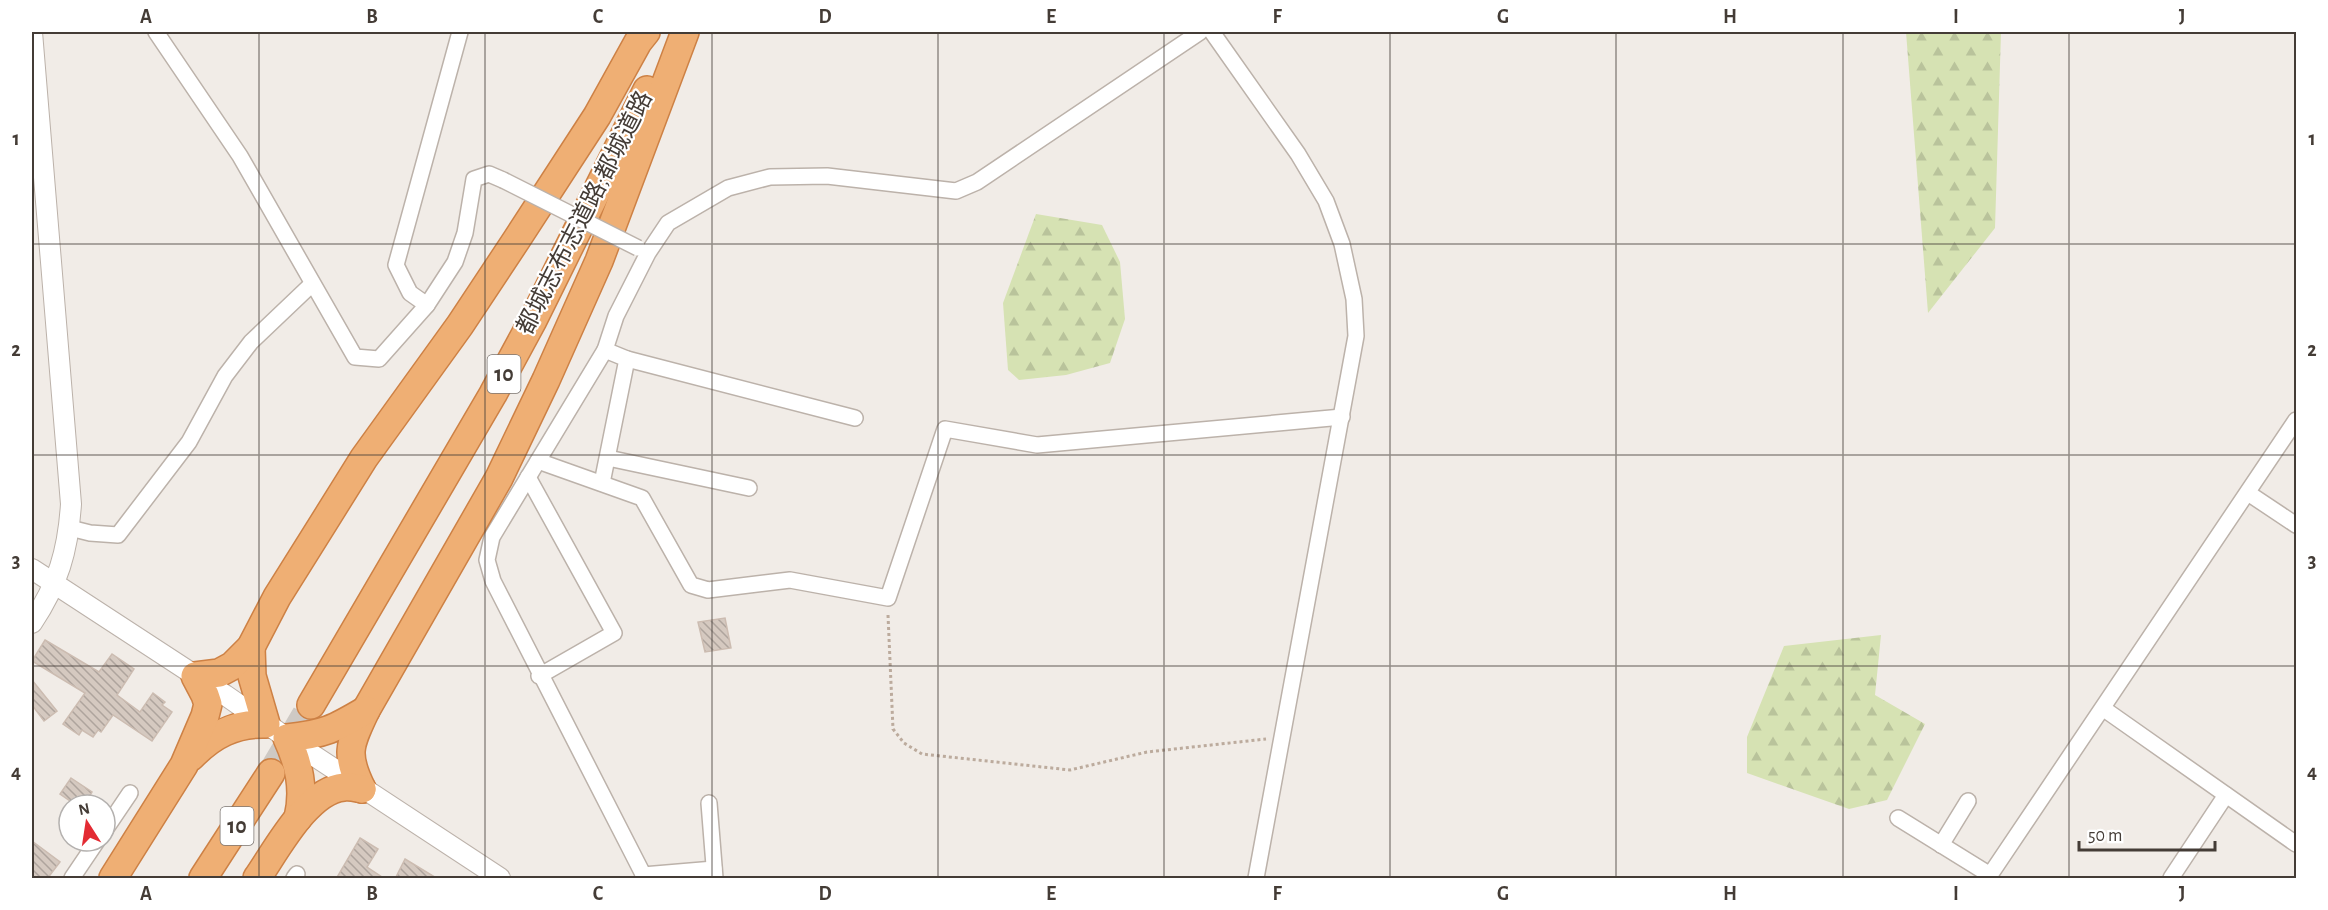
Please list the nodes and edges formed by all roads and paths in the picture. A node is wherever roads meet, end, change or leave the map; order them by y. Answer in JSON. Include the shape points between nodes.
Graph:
{"nodes":[{"id":1,"x":32,"y":32,"type":"edge"},
{"id":2,"x":156,"y":32,"type":"edge"},
{"id":3,"x":460,"y":32,"type":"edge"},
{"id":4,"x":646,"y":32,"type":"edge"},
{"id":5,"x":676,"y":32,"type":"edge"},
{"id":6,"x":685,"y":32,"type":"edge"},
{"id":7,"x":1200,"y":32,"type":"edge"},
{"id":8,"x":1212,"y":32,"type":"edge"},
{"id":9,"x":35,"y":119,"type":"edge"},
{"id":10,"x":643,"y":250,"type":"junction"},
{"id":11,"x":312,"y":284,"type":"junction"},
{"id":12,"x":427,"y":305,"type":"junction"},
{"id":13,"x":605,"y":350,"type":"junction"},
{"id":14,"x":627,"y":359,"type":"junction"},
{"id":15,"x":1342,"y":417,"type":"junction"},
{"id":16,"x":855,"y":418,"type":"dead end"},
{"id":17,"x":2296,"y":420,"type":"edge"},
{"id":18,"x":608,"y":458,"type":"junction"},
{"id":19,"x":538,"y":461,"type":"junction"},
{"id":20,"x":528,"y":477,"type":"junction"},
{"id":21,"x":602,"y":483,"type":"junction"},
{"id":22,"x":749,"y":488,"type":"dead end"},
{"id":23,"x":2248,"y":493,"type":"junction"},
{"id":24,"x":2296,"y":525,"type":"edge"},
{"id":25,"x":70,"y":528,"type":"junction"},
{"id":26,"x":32,"y":569,"type":"edge"},
{"id":27,"x":56,"y":584,"type":"junction"},
{"id":28,"x":888,"y":598,"type":"junction"},
{"id":29,"x":32,"y":623,"type":"edge"},
{"id":30,"x":251,"y":647,"type":"junction"},
{"id":31,"x":195,"y":676,"type":"junction"},
{"id":32,"x":539,"y":676,"type":"junction"},
{"id":33,"x":311,"y":705,"type":"tunnel mouth"},
{"id":34,"x":2104,"y":709,"type":"junction"},
{"id":35,"x":366,"y":710,"type":"junction"},
{"id":36,"x":277,"y":731,"type":"junction"},
{"id":37,"x":1283,"y":737,"type":"junction"},
{"id":38,"x":184,"y":765,"type":"junction"},
{"id":39,"x":271,"y":773,"type":"tunnel mouth"},
{"id":40,"x":362,"y":789,"type":"junction"},
{"id":41,"x":130,"y":793,"type":"dead end"},
{"id":42,"x":2226,"y":795,"type":"junction"},
{"id":43,"x":1968,"y":801,"type":"dead end"},
{"id":44,"x":709,"y":803,"type":"dead end"},
{"id":45,"x":117,"y":812,"type":"edge"},
{"id":46,"x":298,"y":818,"type":"junction"},
{"id":47,"x":1898,"y":818,"type":"dead end"},
{"id":48,"x":2296,"y":844,"type":"edge"},
{"id":49,"x":1941,"y":845,"type":"junction"},
{"id":50,"x":89,"y":853,"type":"edge"},
{"id":51,"x":479,"y":872,"type":"edge"},
{"id":52,"x":714,"y":874,"type":"edge"},
{"id":53,"x":644,"y":877,"type":"edge"},
{"id":54,"x":1989,"y":877,"type":"edge"},
{"id":55,"x":72,"y":879,"type":"edge"},
{"id":56,"x":113,"y":879,"type":"edge"},
{"id":57,"x":203,"y":879,"type":"edge"},
{"id":58,"x":257,"y":879,"type":"edge"},
{"id":59,"x":501,"y":879,"type":"edge"},
{"id":60,"x":1256,"y":879,"type":"edge"},
{"id":61,"x":2171,"y":879,"type":"edge"}],
"edges":[{"from":1,"to":9,"type":"street"},
{"from":2,"to":11,"type":"street","via":[[240,156]]},
{"from":3,"to":12,"type":"street","via":[[396,265],[410,293]]},
{"from":4,"to":30,"type":"highway","via":[[518,239],[346,486]]},
{"from":5,"to":33,"type":"highway","name":"都城志布志道路;都城道路","number":"10","via":[[493,394]]},
{"from":6,"to":35,"type":"highway","via":[[599,261],[546,380],[494,487]]},
{"from":7,"to":10,"type":"street","via":[[977,182],[956,191],[827,176],[770,177],[728,188],[668,223]]},
{"from":8,"to":15,"type":"street","via":[[1298,154],[1326,201],[1342,244],[1354,299],[1356,336]]},
{"from":9,"to":25,"type":"street","via":[[71,504]]},
{"from":10,"to":12,"type":"street","bridge":true,"via":[[489,174],[474,179],[465,232],[455,262]]},
{"from":10,"to":13,"type":"street"},
{"from":11,"to":12,"type":"street","via":[[355,357],[379,359]]},
{"from":11,"to":25,"type":"street","via":[[251,342],[225,376],[189,442],[117,535]]},
{"from":13,"to":14,"type":"street"},
{"from":13,"to":19,"type":"street"},
{"from":14,"to":16,"type":"street"},
{"from":14,"to":18,"type":"street"},
{"from":15,"to":28,"type":"street","via":[[1037,445],[945,429]]},
{"from":15,"to":37,"type":"street"},
{"from":17,"to":23,"type":"street"},
{"from":18,"to":21,"type":"street"},
{"from":18,"to":22,"type":"street"},
{"from":19,"to":20,"type":"street"},
{"from":19,"to":21,"type":"street"},
{"from":20,"to":32,"type":"street","via":[[492,537],[487,560],[492,581]]},
{"from":20,"to":32,"type":"street","via":[[614,633]]},
{"from":21,"to":28,"type":"street","via":[[642,498],[691,585],[708,590],[790,580]]},
{"from":23,"to":24,"type":"street"},
{"from":23,"to":34,"type":"street"},
{"from":25,"to":27,"type":"street"},
{"from":26,"to":27,"type":"street"},
{"from":27,"to":29,"type":"street"},
{"from":27,"to":31,"type":"street"},
{"from":28,"to":37,"type":"path","via":[[893,729],[904,743],[921,754],[1070,770],[1147,752]]},
{"from":30,"to":31,"type":"highway","via":[[219,673]]},
{"from":30,"to":36,"type":"highway","via":[[252,676]]},
{"from":31,"to":36,"type":"street"},
{"from":31,"to":38,"type":"highway","via":[[208,704]]},
{"from":32,"to":53,"type":"street"},
{"from":34,"to":42,"type":"street"},
{"from":34,"to":54,"type":"street"},
{"from":35,"to":36,"type":"highway","via":[[333,730],[314,735]]},
{"from":35,"to":40,"type":"highway","via":[[350,750],[352,769]]},
{"from":36,"to":38,"type":"highway","via":[[248,723],[222,732]]},
{"from":36,"to":40,"type":"street"},
{"from":36,"to":46,"type":"highway","via":[[296,757],[300,772]]},
{"from":37,"to":60,"type":"street"},
{"from":38,"to":56,"type":"highway"},
{"from":39,"to":57,"type":"highway","number":"10"},
{"from":40,"to":46,"type":"highway","via":[[344,787],[329,791]]},
{"from":40,"to":51,"type":"street"},
{"from":41,"to":45,"type":"street"},
{"from":42,"to":48,"type":"street"},
{"from":42,"to":61,"type":"street"},
{"from":43,"to":49,"type":"street"},
{"from":44,"to":52,"type":"street"},
{"from":46,"to":58,"type":"highway"},
{"from":47,"to":49,"type":"street"},
{"from":49,"to":54,"type":"street"},
{"from":50,"to":55,"type":"street"},
{"from":51,"to":59,"type":"street"},
{"from":52,"to":53,"type":"street"}]}
